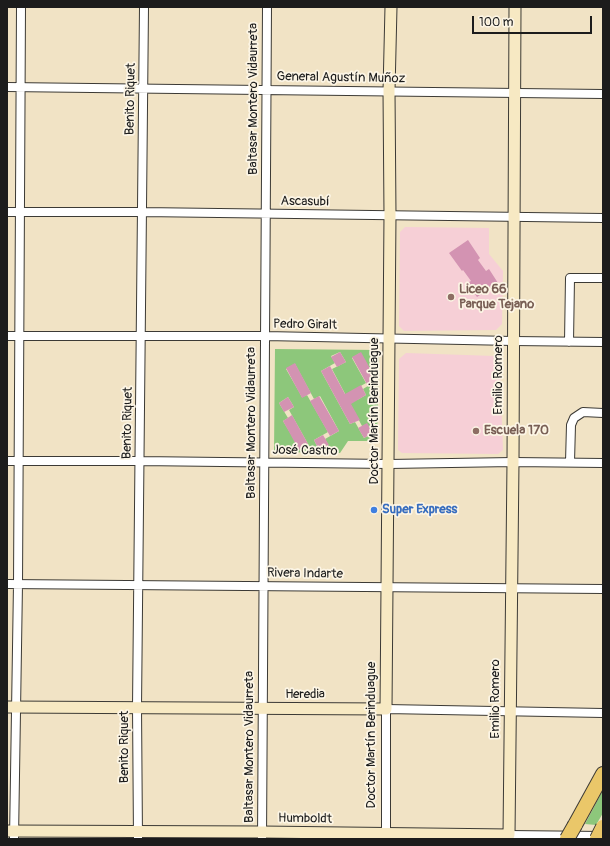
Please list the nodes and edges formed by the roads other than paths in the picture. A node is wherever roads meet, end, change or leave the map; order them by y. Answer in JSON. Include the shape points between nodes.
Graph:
{"nodes":[{"id":1,"x":21,"y":7,"type":"edge"},
{"id":2,"x":144,"y":7,"type":"edge"},
{"id":3,"x":267,"y":7,"type":"edge"},
{"id":4,"x":391,"y":7,"type":"edge"},
{"id":5,"x":515,"y":7,"type":"edge"},
{"id":6,"x":7,"y":87,"type":"edge"},
{"id":7,"x":20,"y":87,"type":"junction"},
{"id":8,"x":143,"y":89,"type":"junction"},
{"id":9,"x":266,"y":89,"type":"junction"},
{"id":10,"x":389,"y":91,"type":"junction"},
{"id":11,"x":515,"y":93,"type":"junction"},
{"id":12,"x":603,"y":94,"type":"edge"},
{"id":13,"x":7,"y":212,"type":"edge"},
{"id":14,"x":20,"y":212,"type":"junction"},
{"id":15,"x":142,"y":212,"type":"junction"},
{"id":16,"x":265,"y":214,"type":"junction"},
{"id":17,"x":390,"y":215,"type":"junction"},
{"id":18,"x":514,"y":217,"type":"junction"},
{"id":19,"x":603,"y":218,"type":"edge"},
{"id":20,"x":603,"y":278,"type":"edge"},
{"id":21,"x":7,"y":336,"type":"edge"},
{"id":22,"x":141,"y":336,"type":"junction"},
{"id":23,"x":265,"y":336,"type":"junction"},
{"id":24,"x":19,"y":337,"type":"junction"},
{"id":25,"x":390,"y":338,"type":"junction"},
{"id":26,"x":513,"y":341,"type":"junction"},
{"id":27,"x":569,"y":342,"type":"junction"},
{"id":28,"x":603,"y":342,"type":"edge"},
{"id":29,"x":603,"y":413,"type":"edge"},
{"id":30,"x":7,"y":460,"type":"edge"},
{"id":31,"x":19,"y":461,"type":"junction"},
{"id":32,"x":139,"y":461,"type":"junction"},
{"id":33,"x":264,"y":462,"type":"junction"},
{"id":34,"x":513,"y":462,"type":"junction"},
{"id":35,"x":570,"y":462,"type":"junction"},
{"id":36,"x":603,"y":463,"type":"edge"},
{"id":37,"x":388,"y":464,"type":"junction"},
{"id":38,"x":7,"y":584,"type":"edge"},
{"id":39,"x":18,"y":584,"type":"junction"},
{"id":40,"x":139,"y":585,"type":"junction"},
{"id":41,"x":263,"y":585,"type":"junction"},
{"id":42,"x":388,"y":587,"type":"junction"},
{"id":43,"x":511,"y":588,"type":"junction"},
{"id":44,"x":603,"y":589,"type":"edge"},
{"id":45,"x":11,"y":707,"type":"edge"},
{"id":46,"x":137,"y":707,"type":"junction"},
{"id":47,"x":263,"y":709,"type":"junction"},
{"id":48,"x":386,"y":709,"type":"junction"},
{"id":49,"x":510,"y":711,"type":"junction"},
{"id":50,"x":603,"y":713,"type":"edge"},
{"id":51,"x":603,"y":774,"type":"edge"},
{"id":52,"x":603,"y":828,"type":"edge"},
{"id":53,"x":12,"y":834,"type":"edge"},
{"id":54,"x":138,"y":835,"type":"edge"},
{"id":55,"x":262,"y":835,"type":"edge"},
{"id":56,"x":386,"y":836,"type":"edge"},
{"id":57,"x":603,"y":836,"type":"edge"},
{"id":58,"x":509,"y":837,"type":"edge"},
{"id":59,"x":566,"y":839,"type":"edge"},
{"id":60,"x":597,"y":839,"type":"edge"}],
"edges":[{"from":1,"to":7,"type":"street"},
{"from":2,"to":8,"type":"street","name":"Benito Riquet"},
{"from":3,"to":9,"type":"street","name":"Baltasar Montero Vidaurreta"},
{"from":4,"to":10,"type":"street","name":"Doctor Martín Berinduague"},
{"from":5,"to":11,"type":"street","name":"Emilio Romero"},
{"from":6,"to":7,"type":"street","name":"General Agustín Muñoz"},
{"from":7,"to":8,"type":"street","name":"General Agustín Muñoz"},
{"from":7,"to":14,"type":"street"},
{"from":8,"to":9,"type":"street","name":"General Agustín Muñoz"},
{"from":8,"to":15,"type":"street","name":"Benito Riquet"},
{"from":9,"to":10,"type":"street","name":"General Agustín Muñoz"},
{"from":9,"to":16,"type":"street","name":"Baltasar Montero Vidaurreta"},
{"from":10,"to":11,"type":"street","name":"General Agustín Muñoz"},
{"from":10,"to":17,"type":"street","name":"Doctor Martín Berinduague"},
{"from":11,"to":12,"type":"street","name":"General Agustín Muñoz"},
{"from":11,"to":18,"type":"street","name":"Emilio Romero"},
{"from":13,"to":14,"type":"street","name":"Ascasubí"},
{"from":14,"to":15,"type":"street","name":"Ascasubí"},
{"from":14,"to":24,"type":"street"},
{"from":15,"to":16,"type":"street","name":"Ascasubí"},
{"from":15,"to":22,"type":"street","name":"Benito Riquet"},
{"from":16,"to":17,"type":"street","name":"Ascasubí"},
{"from":16,"to":23,"type":"street","name":"Baltasar Montero Vidaurreta"},
{"from":17,"to":18,"type":"street","name":"Ascasubí"},
{"from":17,"to":25,"type":"street","name":"Doctor Martín Berinduague"},
{"from":18,"to":19,"type":"street","name":"Ascasubí"},
{"from":18,"to":26,"type":"street","name":"Emilio Romero"},
{"from":20,"to":27,"type":"street","via":[[570,278]]},
{"from":21,"to":24,"type":"street","name":"Pedro Giralt"},
{"from":22,"to":23,"type":"street","name":"Pedro Giralt"},
{"from":22,"to":24,"type":"street","name":"Pedro Giralt"},
{"from":22,"to":32,"type":"street","name":"Benito Riquet"},
{"from":23,"to":25,"type":"street","name":"Pedro Giralt"},
{"from":23,"to":33,"type":"street","name":"Baltasar Montero Vidaurreta"},
{"from":24,"to":31,"type":"street"},
{"from":25,"to":26,"type":"street","name":"Pedro Giralt"},
{"from":25,"to":37,"type":"street","name":"Doctor Martín Berinduague"},
{"from":26,"to":27,"type":"street","name":"Pedro Giralt"},
{"from":26,"to":34,"type":"street","name":"Emilio Romero"},
{"from":27,"to":28,"type":"street","name":"Pedro Giralt"},
{"from":29,"to":35,"type":"street","via":[[583,412],[574,418],[571,425]]},
{"from":30,"to":31,"type":"street","name":"José Castro"},
{"from":31,"to":32,"type":"street","name":"José Castro"},
{"from":31,"to":39,"type":"street"},
{"from":32,"to":33,"type":"street","name":"José Castro"},
{"from":32,"to":40,"type":"street","name":"Benito Riquet"},
{"from":33,"to":37,"type":"street","name":"José Castro"},
{"from":33,"to":41,"type":"street","name":"Baltasar Montero Vidaurreta"},
{"from":34,"to":35,"type":"street","name":"José Castro"},
{"from":34,"to":37,"type":"street","name":"José Castro"},
{"from":34,"to":43,"type":"street","name":"Emilio Romero"},
{"from":35,"to":36,"type":"street","name":"José Castro"},
{"from":37,"to":42,"type":"street","name":"Doctor Martín Berinduague"},
{"from":38,"to":39,"type":"street","name":"Rivera Indarte"},
{"from":39,"to":40,"type":"street","name":"Rivera Indarte"},
{"from":39,"to":45,"type":"street"},
{"from":40,"to":41,"type":"street","name":"Rivera Indarte"},
{"from":40,"to":46,"type":"street","name":"Benito Riquet"},
{"from":41,"to":42,"type":"street","name":"Rivera Indarte"},
{"from":41,"to":47,"type":"street","name":"Baltasar Montero Vidaurreta"},
{"from":42,"to":43,"type":"street","name":"Rivera Indarte"},
{"from":42,"to":48,"type":"street","name":"Doctor Martín Berinduague"},
{"from":43,"to":44,"type":"street","name":"Rivera Indarte"},
{"from":43,"to":49,"type":"street","name":"Emilio Romero"},
{"from":45,"to":46,"type":"street","name":"Heredia"},
{"from":45,"to":53,"type":"street"},
{"from":46,"to":47,"type":"street","name":"Heredia"},
{"from":46,"to":54,"type":"street","name":"Benito Riquet"},
{"from":47,"to":48,"type":"street","name":"Heredia"},
{"from":47,"to":55,"type":"street","name":"Baltasar Montero Vidaurreta"},
{"from":48,"to":49,"type":"street","name":"Heredia"},
{"from":48,"to":56,"type":"street","name":"Doctor Martín Berinduague"},
{"from":49,"to":50,"type":"street","name":"Heredia"},
{"from":49,"to":58,"type":"street","name":"Emilio Romero"},
{"from":51,"to":59,"type":"highway","bridge":true},
{"from":52,"to":60,"type":"highway","bridge":true},
{"from":53,"to":54,"type":"street","name":"Humboldt"},
{"from":54,"to":55,"type":"street","name":"Humboldt"},
{"from":55,"to":56,"type":"street","name":"Humboldt"},
{"from":56,"to":58,"type":"street","name":"Humboldt"},
{"from":57,"to":58,"type":"street","name":"Humboldt"}]}
